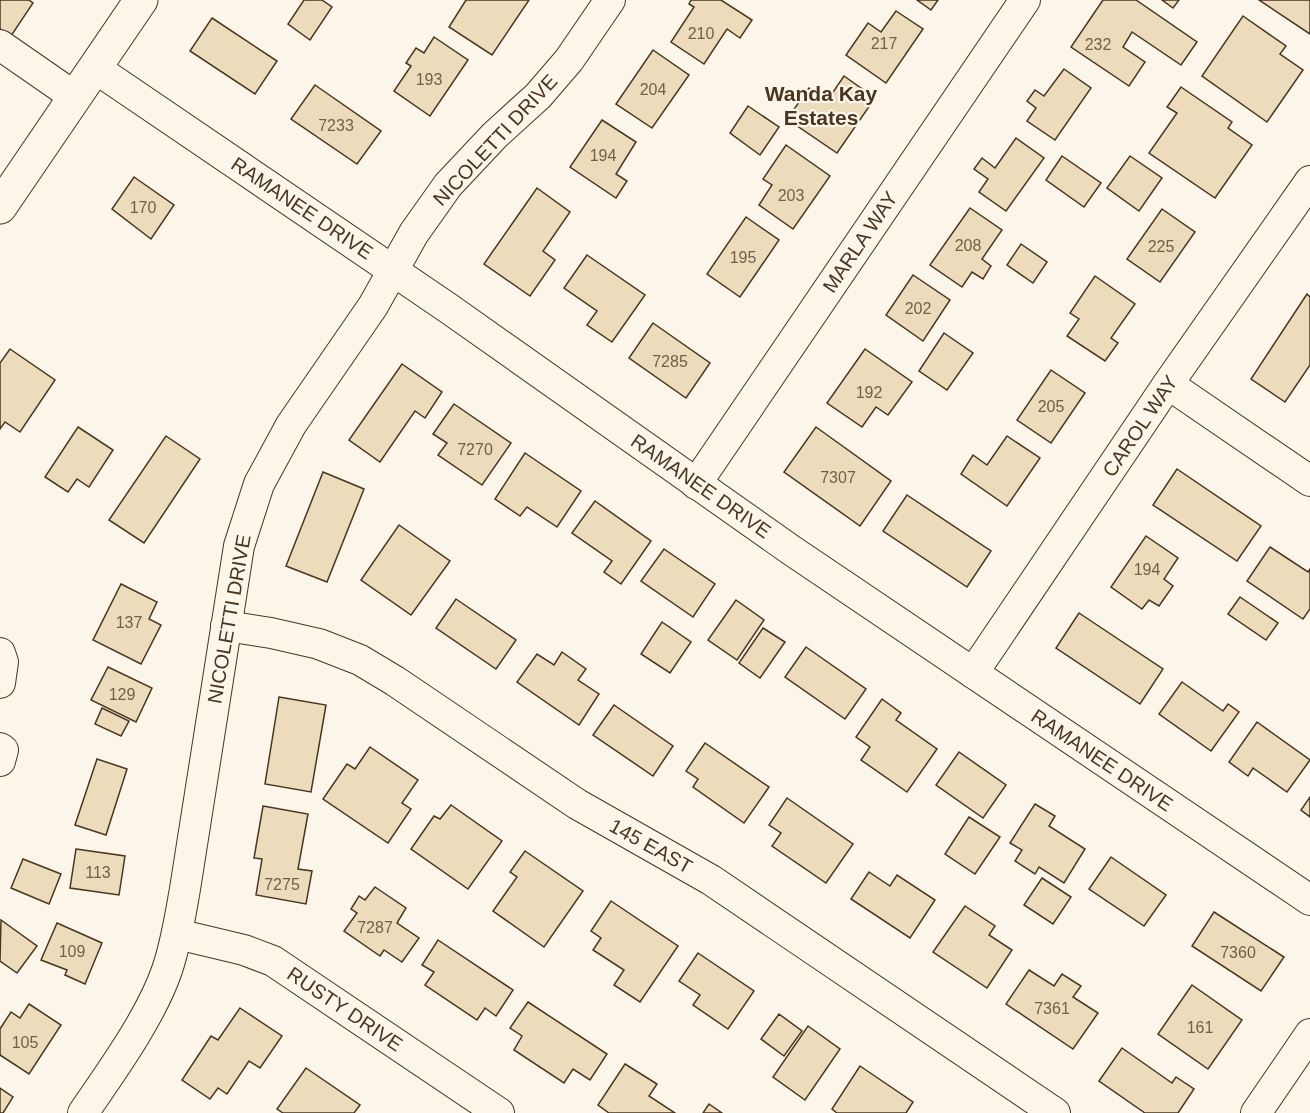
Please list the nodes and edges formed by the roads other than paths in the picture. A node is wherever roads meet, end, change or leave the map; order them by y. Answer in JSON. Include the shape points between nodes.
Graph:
{"nodes":[{"id":1,"x":141,"y":0,"type":"edge"},
{"id":2,"x":610,"y":0,"type":"edge"},
{"id":3,"x":1025,"y":0,"type":"edge"},
{"id":4,"x":0,"y":45,"type":"edge"},
{"id":5,"x":95,"y":68,"type":"junction"},
{"id":6,"x":75,"y":97,"type":"junction"},
{"id":7,"x":1310,"y":181,"type":"edge"},
{"id":8,"x":0,"y":207,"type":"edge"},
{"id":9,"x":393,"y":270,"type":"junction"},
{"id":10,"x":1168,"y":384,"type":"junction"},
{"id":11,"x":1310,"y":481,"type":"edge"},
{"id":12,"x":696,"y":484,"type":"junction"},
{"id":13,"x":226,"y":626,"type":"junction"},
{"id":14,"x":0,"y":653,"type":"edge"},
{"id":15,"x":973,"y":673,"type":"junction"},
{"id":16,"x":0,"y":683,"type":"edge"},
{"id":17,"x":0,"y":748,"type":"edge"},
{"id":18,"x":0,"y":761,"type":"edge"},
{"id":19,"x":1310,"y":900,"type":"edge"},
{"id":20,"x":177,"y":934,"type":"junction"},
{"id":21,"x":1310,"y":1034,"type":"edge"},
{"id":22,"x":83,"y":1113,"type":"edge"},
{"id":23,"x":499,"y":1113,"type":"edge"},
{"id":24,"x":1055,"y":1113,"type":"edge"},
{"id":25,"x":1256,"y":1113,"type":"edge"}],
"edges":[{"from":1,"to":5,"type":"main road"},
{"from":2,"to":9,"type":"street","name":"NICOLETTI DRIVE","via":[[569,60],[538,96],[448,185]]},
{"from":3,"to":12,"type":"street","name":"MARLA WAY"},
{"from":4,"to":6,"type":"street"},
{"from":5,"to":6,"type":"main road"},
{"from":5,"to":9,"type":"street","name":"RAMANEE DRIVE"},
{"from":6,"to":8,"type":"main road"},
{"from":7,"to":10,"type":"street","name":"CAROL WAY"},
{"from":9,"to":12,"type":"street","name":"RAMANEE DRIVE"},
{"from":9,"to":13,"type":"street","name":"NICOLETTI DRIVE","via":[[373,306],[291,425],[259,484],[239,546]]},
{"from":10,"to":11,"type":"street"},
{"from":10,"to":15,"type":"street","name":"CAROL WAY"},
{"from":12,"to":15,"type":"street","name":"RAMANEE DRIVE"},
{"from":13,"to":20,"type":"street","name":"NICOLETTI DRIVE"},
{"from":13,"to":24,"type":"street","name":"145 EAST","via":[[319,644],[360,660],[577,804],[711,880]]},
{"from":14,"to":16,"type":"street"},
{"from":15,"to":19,"type":"street","name":"RAMANEE DRIVE"},
{"from":17,"to":18,"type":"street"},
{"from":20,"to":22,"type":"street","name":"NICOLETTI DRIVE","via":[[149,1011]]},
{"from":20,"to":23,"type":"street","name":"RUSTY DRIVE","via":[[273,961]]},
{"from":21,"to":25,"type":"street"}]}
